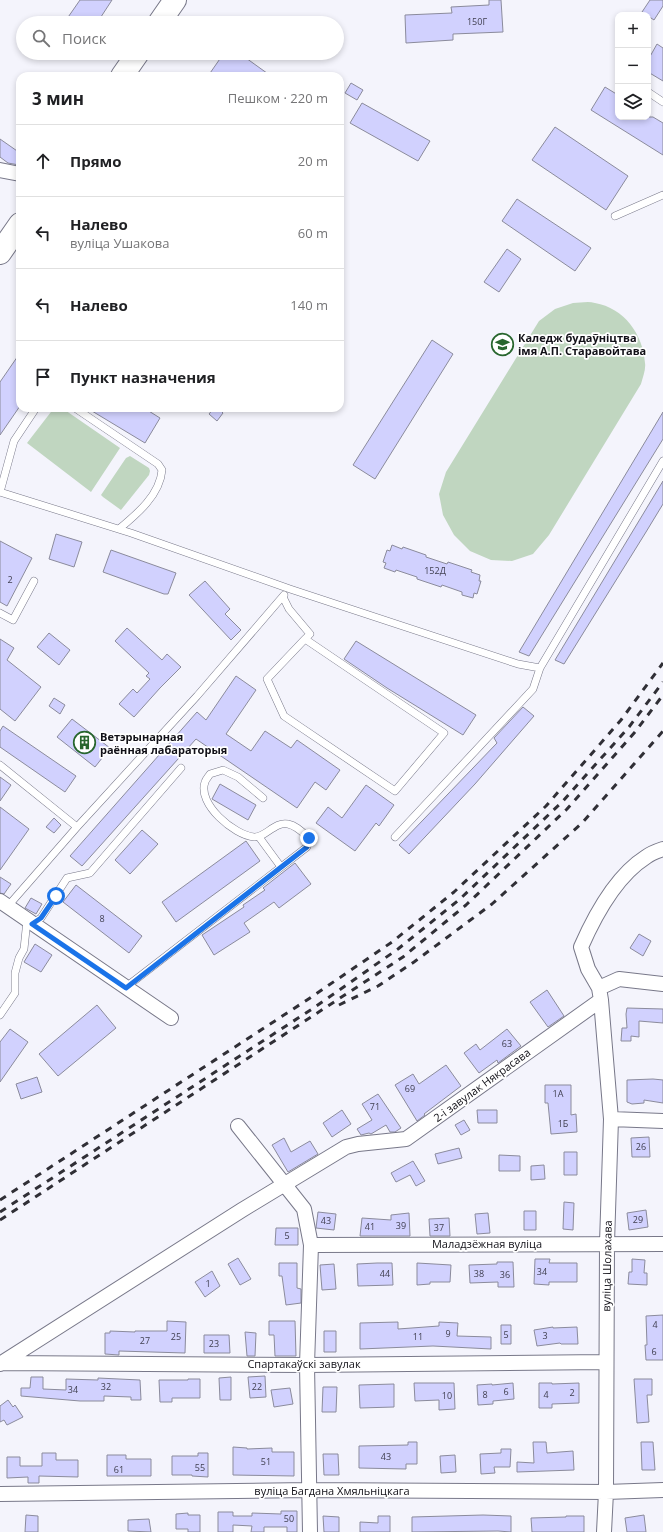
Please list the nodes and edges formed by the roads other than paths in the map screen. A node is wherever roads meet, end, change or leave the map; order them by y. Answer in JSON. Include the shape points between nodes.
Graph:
{"nodes":[{"id":1,"x":175,"y":0,"type":"edge"},
{"id":2,"x":164,"y":16,"type":"edge"},
{"id":3,"x":133,"y":60,"type":"edge"},
{"id":4,"x":125,"y":72,"type":"edge"},
{"id":5,"x":651,"y":94,"type":"edge"},
{"id":6,"x":663,"y":102,"type":"edge"},
{"id":7,"x":0,"y":170,"type":"edge"},
{"id":8,"x":16,"y":173,"type":"edge"},
{"id":9,"x":663,"y":195,"type":"edge"},
{"id":10,"x":615,"y":216,"type":"dead end"},
{"id":11,"x":16,"y":230,"type":"edge"},
{"id":12,"x":0,"y":253,"type":"edge"},
{"id":13,"x":33,"y":412,"type":"edge"},
{"id":14,"x":81,"y":412,"type":"edge"},
{"id":15,"x":663,"y":461,"type":"edge"},
{"id":16,"x":119,"y":529,"type":"junction"},
{"id":17,"x":34,"y":581,"type":"dead end"},
{"id":18,"x":290,"y":589,"type":"junction"},
{"id":19,"x":283,"y":597,"type":"junction"},
{"id":20,"x":0,"y":613,"type":"edge"},
{"id":21,"x":305,"y":639,"type":"junction"},
{"id":22,"x":540,"y":668,"type":"junction"},
{"id":23,"x":0,"y":765,"type":"edge"},
{"id":24,"x":181,"y":768,"type":"dead end"},
{"id":25,"x":263,"y":798,"type":"dead end"},
{"id":26,"x":77,"y":828,"type":"junction"},
{"id":27,"x":259,"y":837,"type":"junction"},
{"id":28,"x":395,"y":837,"type":"dead end"},
{"id":29,"x":663,"y":849,"type":"edge"},
{"id":30,"x":281,"y":867,"type":"junction"},
{"id":31,"x":4,"y":903,"type":"edge"},
{"id":32,"x":30,"y":922,"type":"junction"},
{"id":33,"x":663,"y":984,"type":"edge"},
{"id":34,"x":126,"y":988,"type":"junction"},
{"id":35,"x":600,"y":994,"type":"junction"},
{"id":36,"x":0,"y":1015,"type":"edge"},
{"id":37,"x":171,"y":1018,"type":"dead end"},
{"id":38,"x":611,"y":1119,"type":"junction"},
{"id":39,"x":663,"y":1121,"type":"edge"},
{"id":40,"x":238,"y":1126,"type":"dead end"},
{"id":41,"x":286,"y":1185,"type":"junction"},
{"id":42,"x":606,"y":1243,"type":"junction"},
{"id":43,"x":663,"y":1244,"type":"edge"},
{"id":44,"x":311,"y":1245,"type":"junction"},
{"id":45,"x":605,"y":1362,"type":"junction"},
{"id":46,"x":1,"y":1363,"type":"edge"},
{"id":47,"x":307,"y":1365,"type":"junction"},
{"id":48,"x":309,"y":1490,"type":"junction"},
{"id":49,"x":663,"y":1490,"type":"edge"},
{"id":50,"x":606,"y":1492,"type":"junction"},
{"id":51,"x":0,"y":1494,"type":"edge"},
{"id":52,"x":310,"y":1532,"type":"edge"},
{"id":53,"x":604,"y":1532,"type":"edge"}],
"edges":[{"from":1,"to":2,"type":"main road"},
{"from":3,"to":4,"type":"main road"},
{"from":5,"to":6,"type":"lane"},
{"from":7,"to":8,"type":"street"},
{"from":9,"to":10,"type":"lane"},
{"from":11,"to":12,"type":"main road"},
{"from":13,"to":16,"type":"lane","via":[[14,441],[0,492]]},
{"from":14,"to":16,"type":"lane","via":[[158,464],[162,470],[161,480],[143,508]]},
{"from":15,"to":22,"type":"lane"},
{"from":16,"to":18,"type":"lane"},
{"from":17,"to":20,"type":"lane","via":[[13,620]]},
{"from":18,"to":19,"type":"lane"},
{"from":18,"to":22,"type":"lane","via":[[518,664]]},
{"from":19,"to":21,"type":"lane","via":[[289,609],[310,634]]},
{"from":19,"to":26,"type":"lane"},
{"from":21,"to":21,"type":"lane","via":[[267,679],[284,716],[395,791],[444,733]]},
{"from":22,"to":28,"type":"lane","via":[[533,689]]},
{"from":23,"to":26,"type":"lane"},
{"from":24,"to":32,"type":"lane","via":[[90,873],[67,878],[41,918]]},
{"from":25,"to":27,"type":"lane","via":[[238,777],[223,770],[210,774],[205,783],[205,797],[210,808],[223,821],[240,833]]},
{"from":26,"to":31,"type":"lane"},
{"from":27,"to":30,"type":"lane"},
{"from":27,"to":30,"type":"lane","via":[[273,827],[287,824],[309,838],[307,847]]},
{"from":29,"to":35,"type":"street","via":[[646,856],[625,874],[595,916],[581,947]]},
{"from":30,"to":34,"type":"lane"},
{"from":31,"to":32,"type":"street"},
{"from":32,"to":34,"type":"street"},
{"from":32,"to":36,"type":"lane","via":[[15,973],[15,993]]},
{"from":33,"to":35,"type":"street","name":"2-і завулак Някрасава","via":[[619,979]]},
{"from":34,"to":37,"type":"street"},
{"from":35,"to":38,"type":"street","name":"вуліца Шолахава"},
{"from":35,"to":41,"type":"street","name":"2-і завулак Някрасава","via":[[406,1139],[346,1147]]},
{"from":38,"to":39,"type":"street"},
{"from":38,"to":42,"type":"street","name":"вуліца Шолахава"},
{"from":40,"to":41,"type":"street"},
{"from":41,"to":44,"type":"street","via":[[304,1209]]},
{"from":41,"to":46,"type":"street","name":"2-і завулак Някрасава","via":[[242,1210]]},
{"from":42,"to":43,"type":"street","name":"Маладзёжная вуліца"},
{"from":42,"to":44,"type":"street","name":"Маладзёжная вуліца"},
{"from":42,"to":45,"type":"street","name":"вуліца Шолахава"},
{"from":44,"to":47,"type":"street"},
{"from":45,"to":47,"type":"street","name":"Спартакаўскі завулак"},
{"from":45,"to":50,"type":"street","name":"вуліца Шолахава"},
{"from":46,"to":47,"type":"street","name":"Спартакаўскі завулак"},
{"from":47,"to":48,"type":"street"},
{"from":48,"to":50,"type":"street","name":"вуліца Багдана Хмяльніцкага"},
{"from":48,"to":51,"type":"street","name":"вуліца Багдана Хмяльніцкага"},
{"from":48,"to":52,"type":"street"},
{"from":49,"to":50,"type":"street","name":"вуліца Багдана Хмяльніцкага"},
{"from":50,"to":53,"type":"street","name":"вуліца Шолахава"}]}
